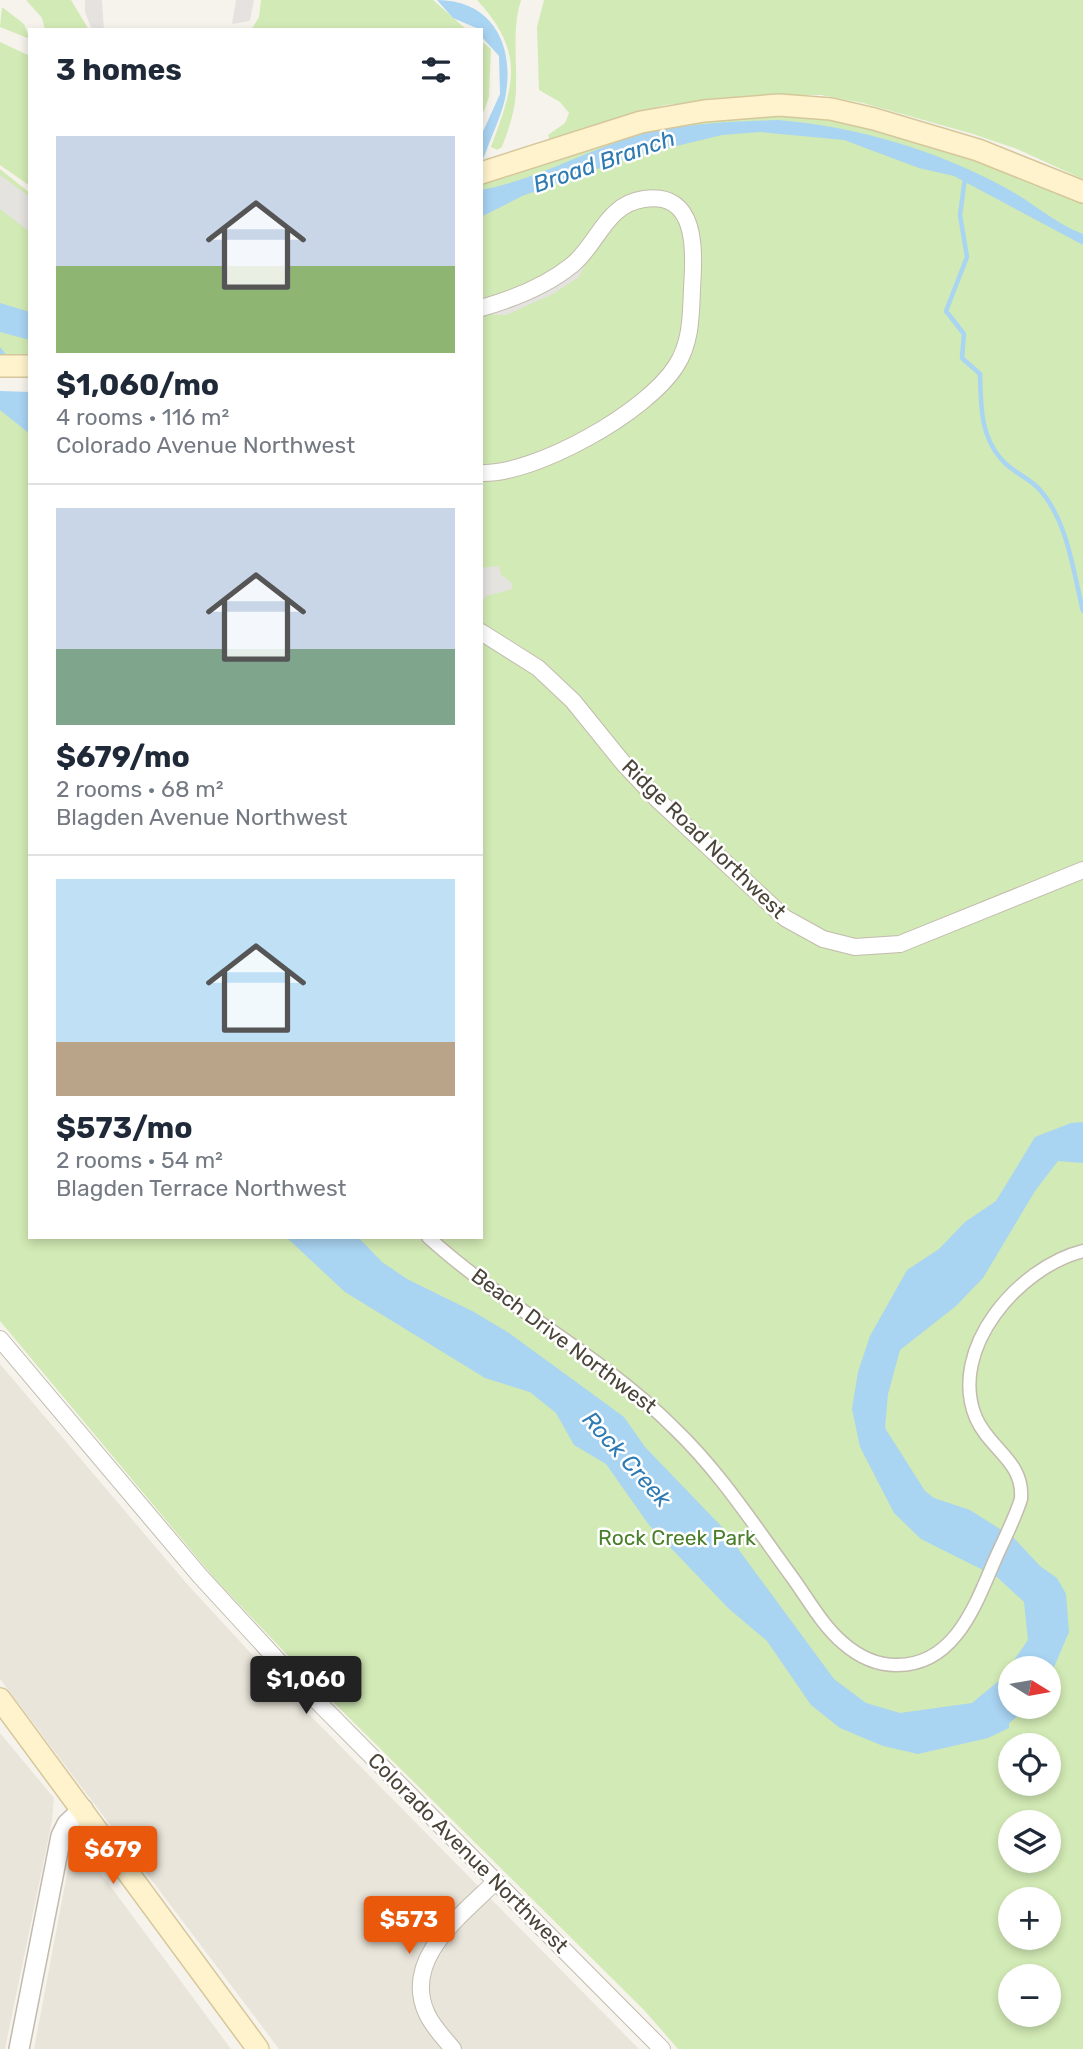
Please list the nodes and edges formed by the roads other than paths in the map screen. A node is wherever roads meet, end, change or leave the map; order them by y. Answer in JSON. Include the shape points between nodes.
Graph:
{"nodes":[{"id":1,"x":485,"y":171,"type":"edge"},
{"id":2,"x":1083,"y":192,"type":"edge"},
{"id":3,"x":483,"y":307,"type":"edge"},
{"id":4,"x":0,"y":366,"type":"edge"},
{"id":5,"x":28,"y":366,"type":"edge"},
{"id":6,"x":28,"y":379,"type":"edge"},
{"id":7,"x":0,"y":380,"type":"edge"},
{"id":8,"x":483,"y":474,"type":"edge"},
{"id":9,"x":483,"y":633,"type":"edge"},
{"id":10,"x":1083,"y":870,"type":"edge"},
{"id":11,"x":431,"y":1239,"type":"edge"},
{"id":12,"x":1083,"y":1251,"type":"edge"},
{"id":13,"x":0,"y":1339,"type":"edge"},
{"id":14,"x":0,"y":1699,"type":"edge"},
{"id":15,"x":83,"y":1809,"type":"junction"},
{"id":16,"x":496,"y":1881,"type":"junction"},
{"id":17,"x":19,"y":2049,"type":"edge"},
{"id":18,"x":258,"y":2049,"type":"edge"},
{"id":19,"x":453,"y":2049,"type":"edge"},
{"id":20,"x":662,"y":2049,"type":"edge"}],
"edges":[{"from":1,"to":2,"type":"main road","via":[[641,121],[779,105],[831,109],[874,119],[998,157]]},
{"from":3,"to":8,"type":"street","via":[[541,285],[569,268],[611,215],[637,200],[669,202],[690,225],[694,254],[690,325],[684,349],[666,380],[633,410],[538,461],[515,471]]},
{"from":4,"to":5,"type":"main road"},
{"from":6,"to":7,"type":"main road"},
{"from":9,"to":10,"type":"street","name":"Ridge Road Northwest","via":[[538,668],[573,701],[659,801],[785,918],[823,939],[855,947],[900,944]]},
{"from":11,"to":12,"type":"street","name":"Beach Drive Northwest","via":[[607,1369],[664,1417],[723,1483],[831,1632],[861,1656],[881,1664],[903,1665],[934,1656],[957,1635],[1019,1507],[1021,1484],[1016,1468],[988,1439],[975,1415],[970,1396],[972,1366],[991,1323],[1015,1291],[1053,1262]]},
{"from":13,"to":16,"type":"street","name":"Colorado Avenue Northwest","via":[[200,1576],[292,1677]]},
{"from":14,"to":15,"type":"main road"},
{"from":15,"to":17,"type":"street","via":[[61,1836]]},
{"from":15,"to":18,"type":"main road"},
{"from":16,"to":19,"type":"street","via":[[440,1937],[425,1964],[425,2009]]},
{"from":16,"to":20,"type":"street","name":"Colorado Avenue Northwest"}]}
